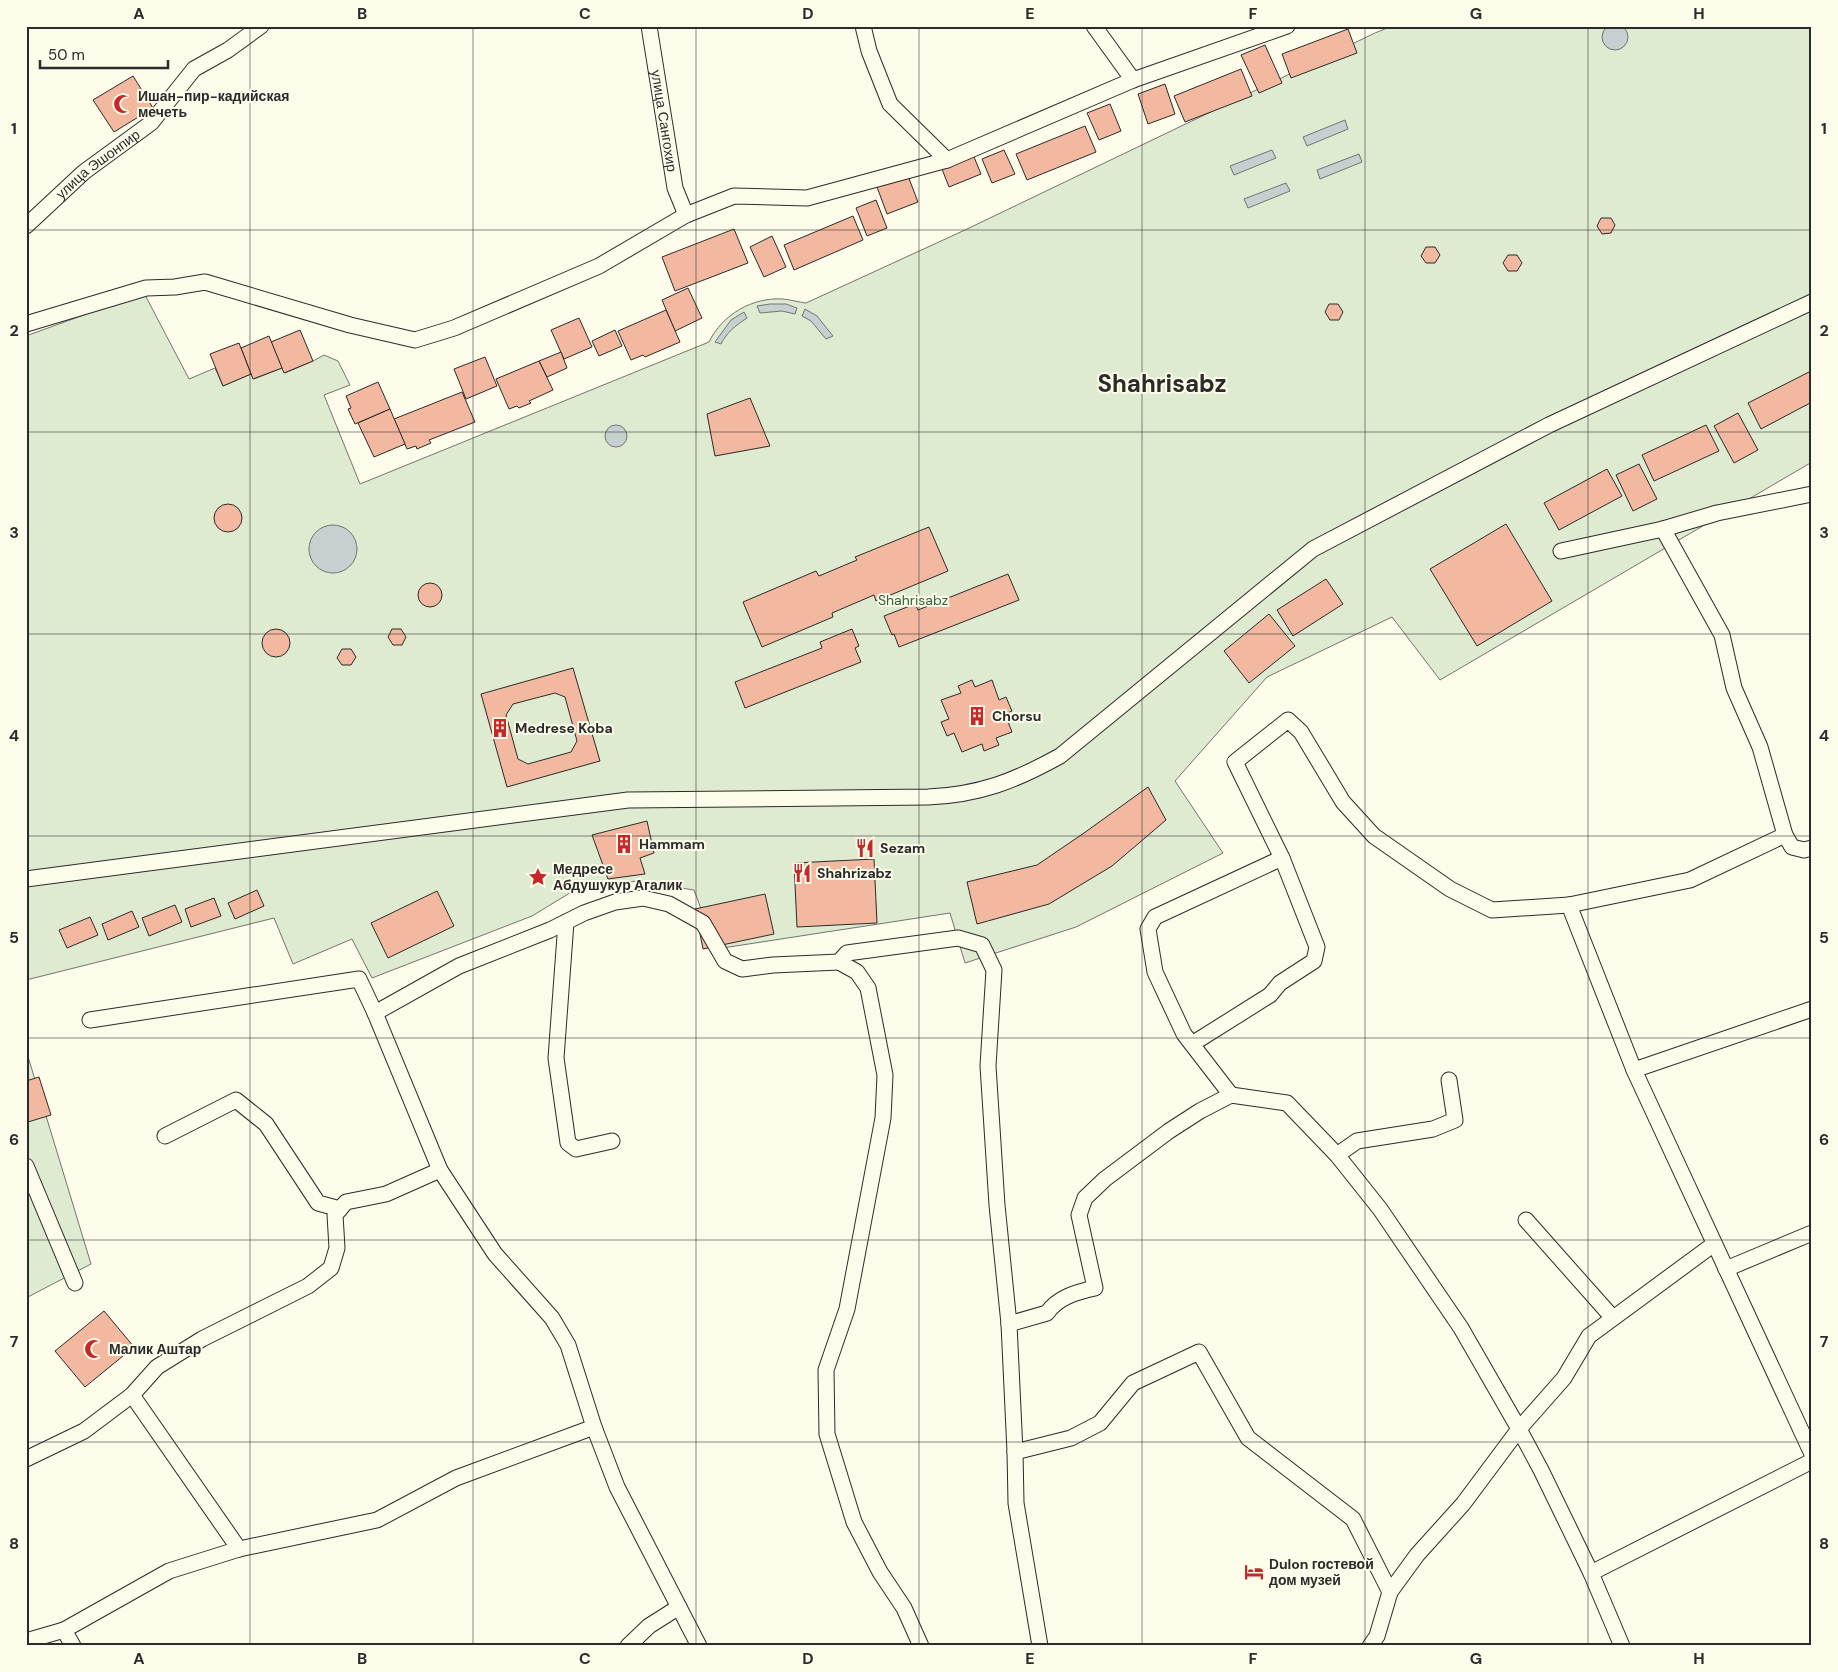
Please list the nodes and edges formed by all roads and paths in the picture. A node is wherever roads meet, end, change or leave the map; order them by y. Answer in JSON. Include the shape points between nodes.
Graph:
{"nodes":[{"id":1,"x":261,"y":26,"type":"edge"},
{"id":2,"x":648,"y":26,"type":"edge"},
{"id":3,"x":863,"y":26,"type":"edge"},
{"id":4,"x":1094,"y":26,"type":"edge"},
{"id":5,"x":1287,"y":26,"type":"edge"},
{"id":6,"x":1133,"y":80,"type":"junction"},
{"id":7,"x":946,"y":160,"type":"junction"},
{"id":8,"x":686,"y":215,"type":"junction"},
{"id":9,"x":26,"y":226,"type":"edge"},
{"id":10,"x":1812,"y":302,"type":"edge"},
{"id":11,"x":26,"y":324,"type":"edge"},
{"id":12,"x":1812,"y":494,"type":"edge"},
{"id":13,"x":1663,"y":529,"type":"junction"},
{"id":14,"x":1561,"y":551,"type":"dead end"},
{"id":15,"x":1785,"y":835,"type":"junction"},
{"id":16,"x":1812,"y":848,"type":"edge"},
{"id":17,"x":1282,"y":858,"type":"junction"},
{"id":18,"x":26,"y":879,"type":"edge"},
{"id":19,"x":1569,"y":905,"type":"junction"},
{"id":20,"x":566,"y":922,"type":"junction"},
{"id":21,"x":839,"y":962,"type":"junction"},
{"id":22,"x":1812,"y":1010,"type":"edge"},
{"id":23,"x":375,"y":1013,"type":"junction"},
{"id":24,"x":90,"y":1020,"type":"dead end"},
{"id":25,"x":1192,"y":1044,"type":"junction"},
{"id":26,"x":1634,"y":1070,"type":"junction"},
{"id":27,"x":1449,"y":1080,"type":"dead end"},
{"id":28,"x":1231,"y":1095,"type":"junction"},
{"id":29,"x":166,"y":1136,"type":"dead end"},
{"id":30,"x":612,"y":1140,"type":"dead end"},
{"id":31,"x":1337,"y":1155,"type":"junction"},
{"id":32,"x":26,"y":1166,"type":"edge"},
{"id":33,"x":440,"y":1170,"type":"junction"},
{"id":34,"x":340,"y":1209,"type":"junction"},
{"id":35,"x":1526,"y":1220,"type":"dead end"},
{"id":36,"x":1812,"y":1233,"type":"edge"},
{"id":37,"x":1714,"y":1244,"type":"junction"},
{"id":38,"x":1726,"y":1269,"type":"junction"},
{"id":39,"x":75,"y":1283,"type":"dead end"},
{"id":40,"x":1613,"y":1318,"type":"junction"},
{"id":41,"x":1009,"y":1324,"type":"junction"},
{"id":42,"x":132,"y":1395,"type":"junction"},
{"id":43,"x":594,"y":1427,"type":"junction"},
{"id":44,"x":1519,"y":1429,"type":"junction"},
{"id":45,"x":1015,"y":1452,"type":"junction"},
{"id":46,"x":1812,"y":1454,"type":"edge"},
{"id":47,"x":26,"y":1459,"type":"edge"},
{"id":48,"x":1812,"y":1461,"type":"edge"},
{"id":49,"x":238,"y":1549,"type":"junction"},
{"id":50,"x":1591,"y":1573,"type":"junction"},
{"id":51,"x":1390,"y":1592,"type":"junction"},
{"id":52,"x":679,"y":1607,"type":"junction"},
{"id":53,"x":64,"y":1630,"type":"junction"},
{"id":54,"x":26,"y":1642,"type":"edge"},
{"id":55,"x":73,"y":1646,"type":"edge"},
{"id":56,"x":628,"y":1646,"type":"edge"},
{"id":57,"x":699,"y":1646,"type":"edge"},
{"id":58,"x":921,"y":1646,"type":"edge"},
{"id":59,"x":1040,"y":1646,"type":"edge"},
{"id":60,"x":1370,"y":1646,"type":"edge"},
{"id":61,"x":1622,"y":1646,"type":"edge"}],
"edges":[{"from":1,"to":9,"type":"street","name":"улица Эшонпир","via":[[194,69],[151,123],[84,172]]},
{"from":2,"to":8,"type":"street","name":"улица Сангохир","via":[[675,188]]},
{"from":3,"to":7,"type":"street","via":[[868,51],[890,104]]},
{"from":4,"to":6,"type":"street"},
{"from":5,"to":6,"type":"street"},
{"from":6,"to":7,"type":"street"},
{"from":7,"to":8,"type":"street","via":[[807,198],[734,196]]},
{"from":8,"to":11,"type":"street","via":[[598,266],[454,328],[415,340],[350,325],[205,282],[146,288]]},
{"from":10,"to":18,"type":"street","via":[[1549,425],[1313,548],[1060,756],[998,786],[957,796],[628,800]]},
{"from":12,"to":13,"type":"street","via":[[1717,513]]},
{"from":13,"to":14,"type":"street"},
{"from":13,"to":15,"type":"street","via":[[1722,635],[1734,688],[1760,748]]},
{"from":15,"to":16,"type":"street","via":[[1792,847]]},
{"from":15,"to":19,"type":"street","via":[[1690,880]]},
{"from":17,"to":19,"type":"street","via":[[1235,762],[1288,720],[1301,732],[1343,802],[1374,836],[1450,889],[1492,910]]},
{"from":17,"to":25,"type":"street","via":[[1317,947],[1314,961],[1280,983],[1270,995]]},
{"from":17,"to":25,"type":"street","via":[[1155,917],[1148,929],[1155,972],[1184,1034]]},
{"from":19,"to":26,"type":"street"},
{"from":20,"to":21,"type":"street","via":[[616,902],[644,898],[669,904],[703,923],[725,961],[742,969]]},
{"from":20,"to":23,"type":"street","via":[[459,966]]},
{"from":20,"to":30,"type":"street","via":[[556,1058],[568,1143],[576,1149]]},
{"from":21,"to":41,"type":"street","via":[[847,953],[958,938],[982,945],[994,970],[988,1066]]},
{"from":21,"to":58,"type":"street","via":[[857,972],[868,988],[885,1075],[883,1118],[847,1309],[826,1370],[827,1434],[854,1522],[880,1572],[904,1608]]},
{"from":22,"to":26,"type":"street"},
{"from":23,"to":24,"type":"street","via":[[359,979]]},
{"from":23,"to":33,"type":"street"},
{"from":25,"to":28,"type":"street"},
{"from":26,"to":37,"type":"street"},
{"from":27,"to":31,"type":"street","via":[[1455,1120],[1434,1129],[1357,1140]]},
{"from":28,"to":31,"type":"street","via":[[1287,1102]]},
{"from":28,"to":41,"type":"street","via":[[1169,1131],[1084,1198],[1079,1215],[1095,1288],[1075,1293],[1053,1305],[1047,1313]]},
{"from":29,"to":34,"type":"street","via":[[236,1100],[266,1124],[318,1203]]},
{"from":31,"to":44,"type":"street","via":[[1380,1209],[1461,1328]]},
{"from":32,"to":39,"type":"street"},
{"from":33,"to":34,"type":"street","via":[[386,1194],[346,1202]]},
{"from":33,"to":43,"type":"street","via":[[495,1254],[552,1318],[568,1345]]},
{"from":34,"to":42,"type":"street","via":[[335,1215],[337,1248],[331,1268],[308,1286],[202,1339],[157,1368]]},
{"from":35,"to":40,"type":"street"},
{"from":36,"to":38,"type":"street"},
{"from":37,"to":38,"type":"street"},
{"from":37,"to":40,"type":"street"},
{"from":38,"to":46,"type":"street"},
{"from":40,"to":44,"type":"street","via":[[1589,1336],[1564,1378]]},
{"from":41,"to":45,"type":"street"},
{"from":42,"to":47,"type":"street","via":[[84,1431]]},
{"from":42,"to":49,"type":"street"},
{"from":43,"to":49,"type":"street","via":[[456,1478],[377,1520]]},
{"from":43,"to":52,"type":"street","via":[[617,1486]]},
{"from":44,"to":50,"type":"street"},
{"from":44,"to":51,"type":"street","via":[[1463,1504],[1416,1555]]},
{"from":45,"to":51,"type":"street","via":[[1071,1438],[1100,1423],[1134,1383],[1199,1352],[1248,1438],[1353,1519]]},
{"from":45,"to":59,"type":"street","via":[[1016,1503]]},
{"from":48,"to":50,"type":"street"},
{"from":49,"to":53,"type":"street","via":[[169,1571]]},
{"from":50,"to":61,"type":"street"},
{"from":51,"to":60,"type":"street","via":[[1378,1636]]},
{"from":52,"to":56,"type":"street","via":[[649,1626]]},
{"from":52,"to":57,"type":"street"},
{"from":53,"to":54,"type":"street"},
{"from":53,"to":55,"type":"street"}]}
